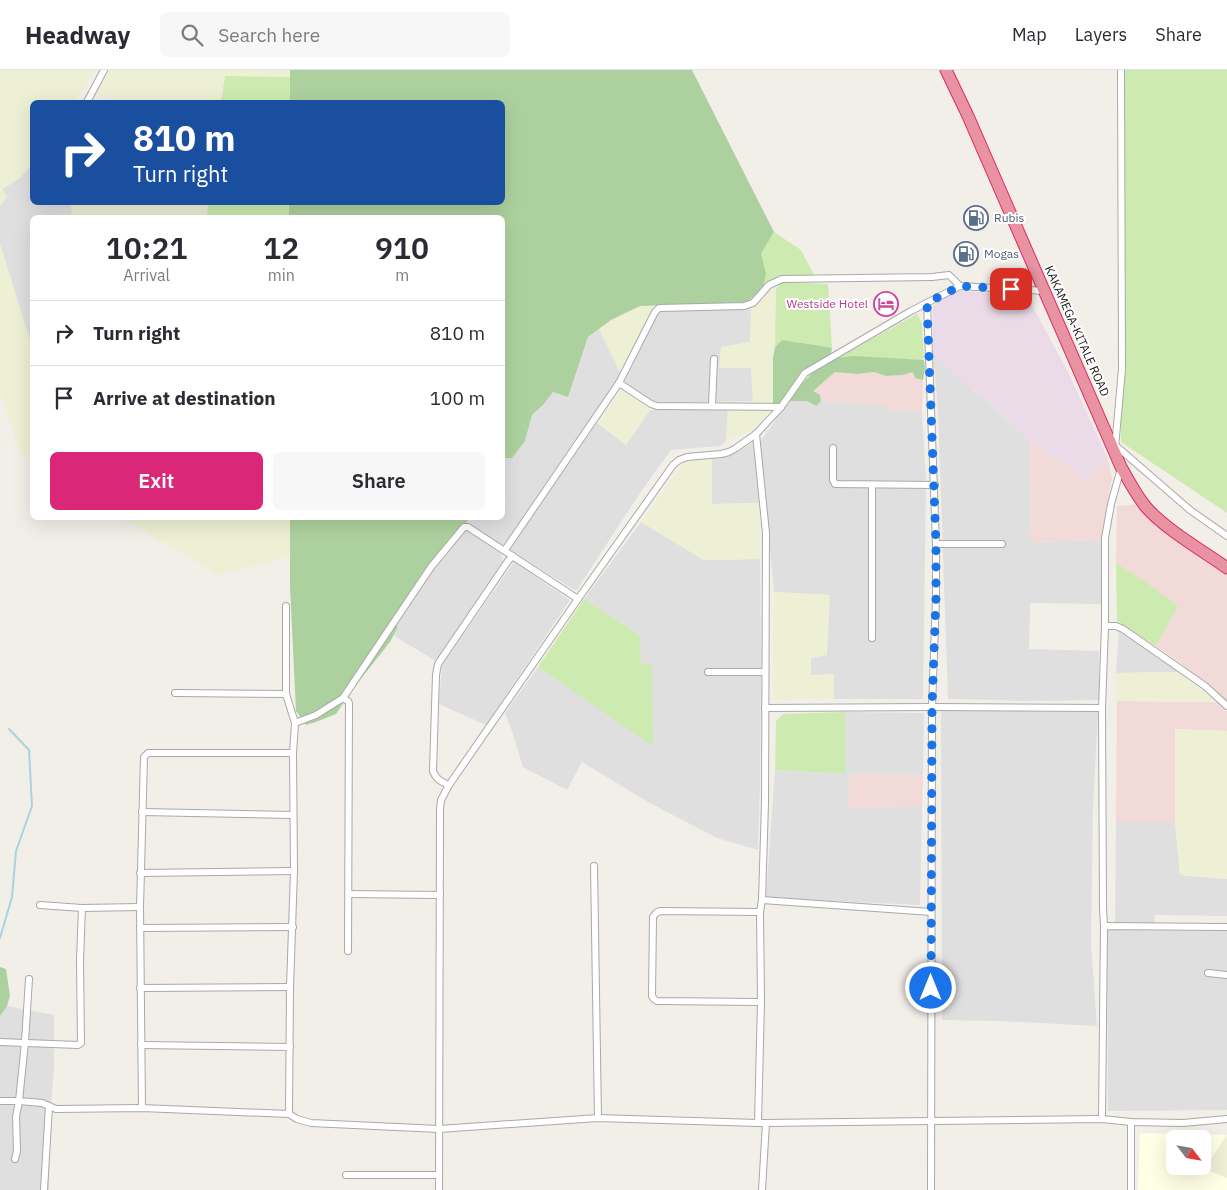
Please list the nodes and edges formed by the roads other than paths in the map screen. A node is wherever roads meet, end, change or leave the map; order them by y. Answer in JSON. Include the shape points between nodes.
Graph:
{"nodes":[{"id":1,"x":104,"y":70,"type":"edge"},
{"id":2,"x":946,"y":70,"type":"edge"},
{"id":3,"x":1121,"y":70,"type":"edge"},
{"id":4,"x":88,"y":100,"type":"edge"},
{"id":5,"x":960,"y":286,"type":"junction"},
{"id":6,"x":1045,"y":292,"type":"junction"},
{"id":7,"x":927,"y":303,"type":"junction"},
{"id":8,"x":714,"y":359,"type":"dead end"},
{"id":9,"x":619,"y":384,"type":"junction"},
{"id":10,"x":712,"y":405,"type":"junction"},
{"id":11,"x":780,"y":406,"type":"junction"},
{"id":12,"x":756,"y":434,"type":"junction"},
{"id":13,"x":833,"y":448,"type":"dead end"},
{"id":14,"x":1115,"y":449,"type":"junction"},
{"id":15,"x":1121,"y":467,"type":"junction"},
{"id":16,"x":872,"y":485,"type":"junction"},
{"id":17,"x":935,"y":485,"type":"junction"},
{"id":18,"x":1227,"y":536,"type":"edge"},
{"id":19,"x":936,"y":544,"type":"junction"},
{"id":20,"x":1002,"y":544,"type":"dead end"},
{"id":21,"x":505,"y":550,"type":"junction"},
{"id":22,"x":513,"y":556,"type":"junction"},
{"id":23,"x":1227,"y":568,"type":"edge"},
{"id":24,"x":578,"y":599,"type":"junction"},
{"id":25,"x":286,"y":606,"type":"dead end"},
{"id":26,"x":1105,"y":626,"type":"junction"},
{"id":27,"x":872,"y":638,"type":"dead end"},
{"id":28,"x":708,"y":672,"type":"dead end"},
{"id":29,"x":765,"y":672,"type":"junction"},
{"id":30,"x":175,"y":693,"type":"dead end"},
{"id":31,"x":286,"y":694,"type":"junction"},
{"id":32,"x":343,"y":698,"type":"junction"},
{"id":33,"x":1227,"y":706,"type":"edge"},
{"id":34,"x":932,"y":707,"type":"junction"},
{"id":35,"x":765,"y":708,"type":"junction"},
{"id":36,"x":1102,"y":708,"type":"junction"},
{"id":37,"x":295,"y":723,"type":"junction"},
{"id":38,"x":293,"y":752,"type":"junction"},
{"id":39,"x":449,"y":785,"type":"junction"},
{"id":40,"x":142,"y":812,"type":"junction"},
{"id":41,"x":293,"y":814,"type":"junction"},
{"id":42,"x":594,"y":866,"type":"dead end"},
{"id":43,"x":294,"y":870,"type":"junction"},
{"id":44,"x":140,"y":873,"type":"junction"},
{"id":45,"x":349,"y":894,"type":"junction"},
{"id":46,"x":440,"y":895,"type":"junction"},
{"id":47,"x":762,"y":900,"type":"junction"},
{"id":48,"x":40,"y":905,"type":"dead end"},
{"id":49,"x":140,"y":907,"type":"junction"},
{"id":50,"x":82,"y":908,"type":"junction"},
{"id":51,"x":760,"y":912,"type":"junction"},
{"id":52,"x":931,"y":912,"type":"junction"},
{"id":53,"x":1104,"y":926,"type":"junction"},
{"id":54,"x":1227,"y":927,"type":"edge"},
{"id":55,"x":140,"y":928,"type":"junction"},
{"id":56,"x":293,"y":928,"type":"junction"},
{"id":57,"x":348,"y":951,"type":"dead end"},
{"id":58,"x":1208,"y":973,"type":"dead end"},
{"id":59,"x":1227,"y":975,"type":"edge"},
{"id":60,"x":29,"y":980,"type":"dead end"},
{"id":61,"x":290,"y":987,"type":"junction"},
{"id":62,"x":140,"y":988,"type":"junction"},
{"id":63,"x":761,"y":1002,"type":"junction"},
{"id":64,"x":0,"y":1042,"type":"edge"},
{"id":65,"x":25,"y":1042,"type":"junction"},
{"id":66,"x":141,"y":1045,"type":"junction"},
{"id":67,"x":290,"y":1047,"type":"junction"},
{"id":68,"x":0,"y":1101,"type":"edge"},
{"id":69,"x":19,"y":1101,"type":"junction"},
{"id":70,"x":49,"y":1106,"type":"junction"},
{"id":71,"x":142,"y":1108,"type":"junction"},
{"id":72,"x":289,"y":1114,"type":"junction"},
{"id":73,"x":598,"y":1118,"type":"junction"},
{"id":74,"x":1102,"y":1119,"type":"junction"},
{"id":75,"x":1227,"y":1119,"type":"edge"},
{"id":76,"x":932,"y":1122,"type":"junction"},
{"id":77,"x":1132,"y":1122,"type":"junction"},
{"id":78,"x":758,"y":1123,"type":"junction"},
{"id":79,"x":766,"y":1123,"type":"junction"},
{"id":80,"x":439,"y":1129,"type":"junction"},
{"id":81,"x":15,"y":1159,"type":"dead end"},
{"id":82,"x":438,"y":1175,"type":"junction"},
{"id":83,"x":346,"y":1176,"type":"dead end"},
{"id":84,"x":44,"y":1190,"type":"edge"},
{"id":85,"x":439,"y":1190,"type":"edge"},
{"id":86,"x":762,"y":1190,"type":"edge"},
{"id":87,"x":931,"y":1190,"type":"edge"},
{"id":88,"x":1131,"y":1190,"type":"edge"}],
"edges":[{"from":1,"to":4,"type":"street"},
{"from":2,"to":6,"type":"highway","name":"KAKAMEGA-KITALE ROAD"},
{"from":3,"to":14,"type":"street","via":[[1122,368]]},
{"from":5,"to":6,"type":"street"},
{"from":5,"to":7,"type":"street"},
{"from":5,"to":9,"type":"street","via":[[949,275],[782,279],[769,286],[753,303],[744,306],[659,308]]},
{"from":6,"to":14,"type":"highway","name":"KAKAMEGA-KITALE ROAD"},
{"from":7,"to":11,"type":"street","via":[[811,369]]},
{"from":7,"to":17,"type":"street"},
{"from":8,"to":10,"type":"street"},
{"from":9,"to":10,"type":"street","via":[[654,405]]},
{"from":9,"to":21,"type":"street"},
{"from":10,"to":11,"type":"street"},
{"from":11,"to":12,"type":"street"},
{"from":12,"to":24,"type":"street","via":[[729,452],[687,456],[673,465]]},
{"from":12,"to":29,"type":"street","via":[[766,533]]},
{"from":13,"to":16,"type":"street","via":[[835,484]]},
{"from":14,"to":15,"type":"highway","name":"KAKAMEGA-KITALE ROAD"},
{"from":14,"to":18,"type":"street"},
{"from":15,"to":23,"type":"highway","name":"KAKAMEGA-KITALE ROAD","via":[[1148,508],[1168,527]]},
{"from":15,"to":26,"type":"street","via":[[1105,538]]},
{"from":16,"to":17,"type":"street"},
{"from":16,"to":27,"type":"street"},
{"from":17,"to":19,"type":"street"},
{"from":19,"to":20,"type":"street"},
{"from":19,"to":34,"type":"street"},
{"from":21,"to":22,"type":"street"},
{"from":21,"to":32,"type":"street","via":[[464,527],[431,567]]},
{"from":22,"to":24,"type":"street"},
{"from":22,"to":39,"type":"street","via":[[438,664],[433,771],[440,781]]},
{"from":24,"to":39,"type":"street"},
{"from":25,"to":31,"type":"street"},
{"from":26,"to":33,"type":"street","via":[[1122,629],[1205,686]]},
{"from":26,"to":36,"type":"street"},
{"from":28,"to":29,"type":"street"},
{"from":29,"to":35,"type":"street"},
{"from":30,"to":31,"type":"street"},
{"from":31,"to":37,"type":"street"},
{"from":32,"to":37,"type":"street","via":[[316,715]]},
{"from":32,"to":45,"type":"street","via":[[349,703]]},
{"from":34,"to":35,"type":"street"},
{"from":34,"to":36,"type":"street"},
{"from":34,"to":52,"type":"street"},
{"from":35,"to":47,"type":"street"},
{"from":36,"to":53,"type":"street"},
{"from":37,"to":38,"type":"street"},
{"from":38,"to":40,"type":"street","via":[[148,753],[144,757]]},
{"from":38,"to":41,"type":"street"},
{"from":39,"to":46,"type":"street","via":[[440,804]]},
{"from":40,"to":41,"type":"street"},
{"from":40,"to":44,"type":"street"},
{"from":41,"to":43,"type":"street"},
{"from":42,"to":73,"type":"street"},
{"from":43,"to":44,"type":"street"},
{"from":43,"to":56,"type":"street"},
{"from":44,"to":49,"type":"street"},
{"from":45,"to":46,"type":"street"},
{"from":45,"to":57,"type":"street"},
{"from":46,"to":80,"type":"street"},
{"from":47,"to":51,"type":"street"},
{"from":47,"to":52,"type":"street"},
{"from":48,"to":50,"type":"street"},
{"from":49,"to":50,"type":"street"},
{"from":49,"to":55,"type":"street"},
{"from":50,"to":65,"type":"street","via":[[81,1043]]},
{"from":51,"to":63,"type":"street"},
{"from":51,"to":63,"type":"street","via":[[656,913],[652,996],[657,1001]]},
{"from":52,"to":76,"type":"street"},
{"from":53,"to":54,"type":"street"},
{"from":53,"to":74,"type":"street"},
{"from":55,"to":56,"type":"street"},
{"from":55,"to":62,"type":"street"},
{"from":56,"to":61,"type":"street"},
{"from":58,"to":59,"type":"street"},
{"from":60,"to":65,"type":"street"},
{"from":61,"to":62,"type":"street"},
{"from":61,"to":67,"type":"street"},
{"from":62,"to":66,"type":"street"},
{"from":63,"to":78,"type":"street"},
{"from":64,"to":65,"type":"street"},
{"from":65,"to":69,"type":"street"},
{"from":66,"to":67,"type":"street"},
{"from":66,"to":71,"type":"street"},
{"from":67,"to":72,"type":"street"},
{"from":68,"to":69,"type":"street"},
{"from":69,"to":70,"type":"street"},
{"from":69,"to":81,"type":"street"},
{"from":70,"to":71,"type":"street","via":[[56,1109]]},
{"from":70,"to":84,"type":"street"},
{"from":71,"to":72,"type":"street"},
{"from":72,"to":80,"type":"street","via":[[311,1123]]},
{"from":73,"to":78,"type":"street"},
{"from":73,"to":80,"type":"street"},
{"from":74,"to":76,"type":"street"},
{"from":74,"to":77,"type":"street"},
{"from":75,"to":77,"type":"street"},
{"from":76,"to":79,"type":"street"},
{"from":76,"to":87,"type":"street"},
{"from":77,"to":88,"type":"street"},
{"from":78,"to":79,"type":"street"},
{"from":79,"to":86,"type":"street"},
{"from":80,"to":82,"type":"street"},
{"from":82,"to":83,"type":"street"},
{"from":82,"to":85,"type":"street"}]}
